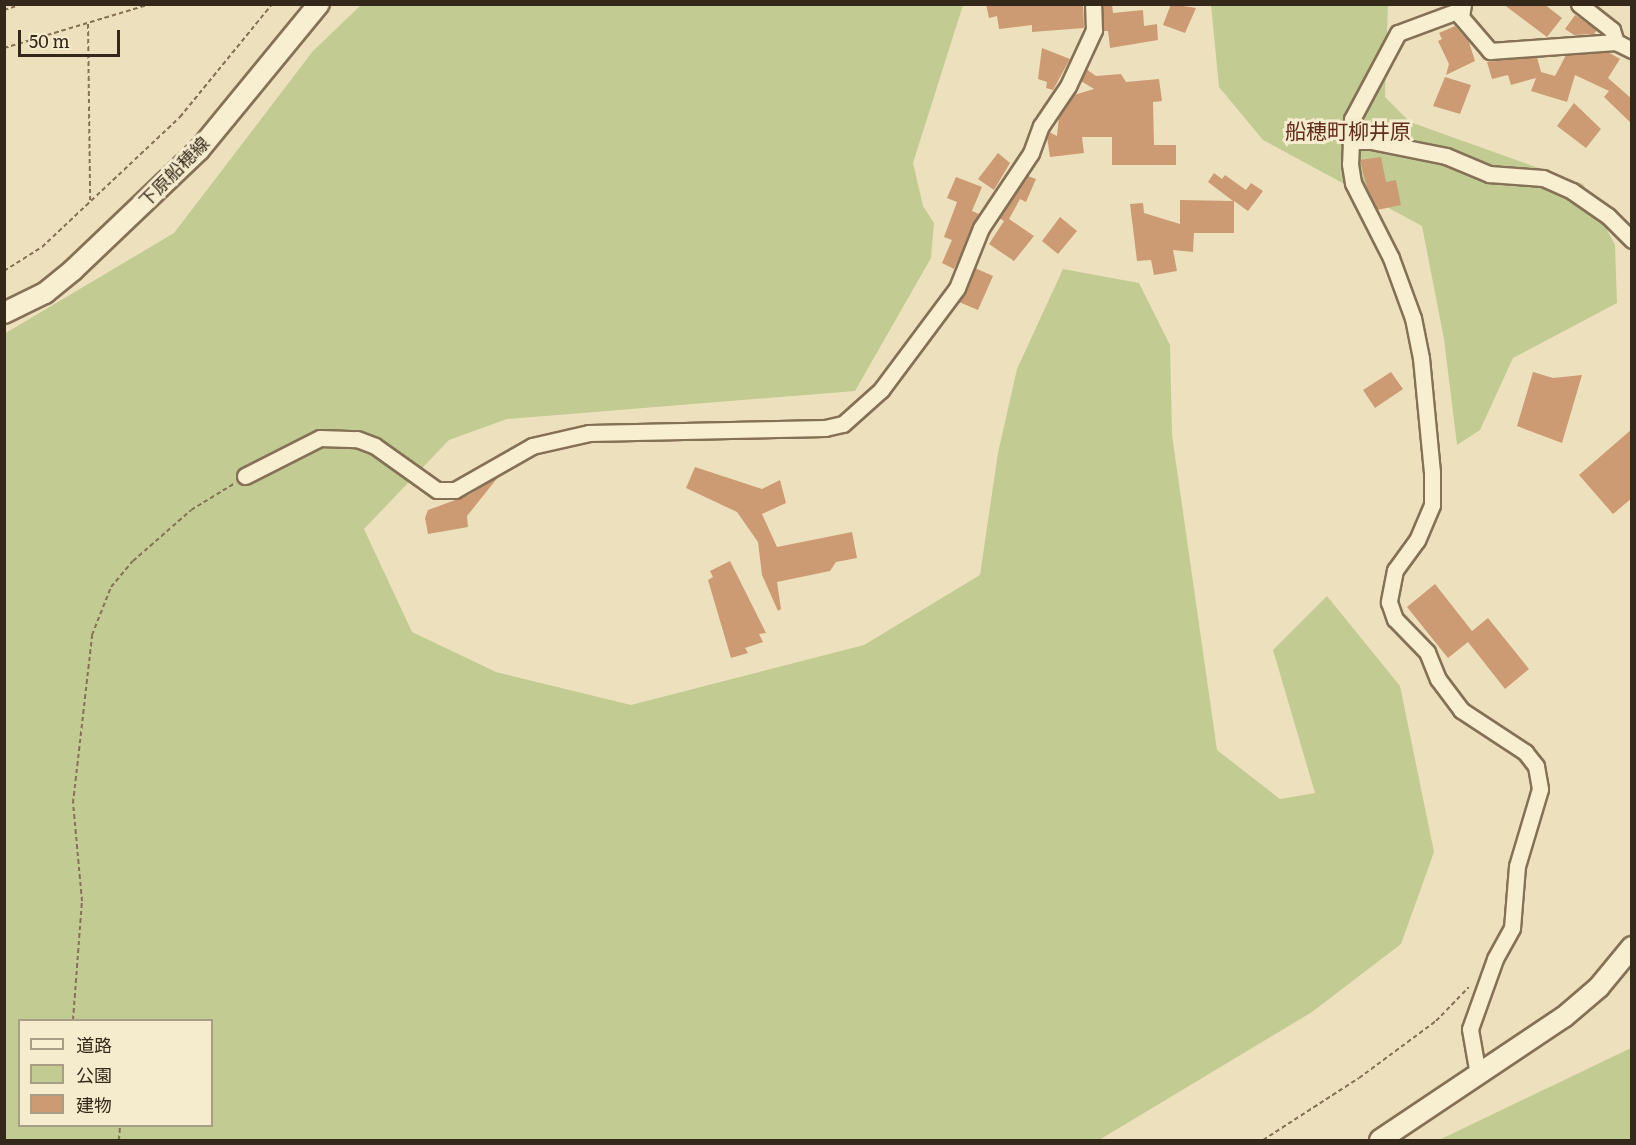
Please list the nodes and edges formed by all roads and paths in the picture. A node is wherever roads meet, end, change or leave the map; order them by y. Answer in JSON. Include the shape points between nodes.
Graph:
{"nodes":[{"id":1,"x":22,"y":4,"type":"edge"},
{"id":2,"x":152,"y":4,"type":"edge"},
{"id":3,"x":272,"y":4,"type":"edge"},
{"id":4,"x":320,"y":4,"type":"edge"},
{"id":5,"x":1093,"y":4,"type":"edge"},
{"id":6,"x":1579,"y":4,"type":"edge"},
{"id":7,"x":1461,"y":7,"type":"edge"},
{"id":8,"x":4,"y":10,"type":"edge"},
{"id":9,"x":88,"y":24,"type":"junction"},
{"id":10,"x":1616,"y":42,"type":"junction"},
{"id":11,"x":4,"y":48,"type":"edge"},
{"id":12,"x":1632,"y":50,"type":"edge"},
{"id":13,"x":1350,"y":141,"type":"junction"},
{"id":14,"x":90,"y":200,"type":"junction"},
{"id":15,"x":1632,"y":240,"type":"edge"},
{"id":16,"x":4,"y":271,"type":"edge"},
{"id":17,"x":4,"y":313,"type":"edge"},
{"id":18,"x":245,"y":476,"type":"joint"},
{"id":19,"x":1632,"y":947,"type":"edge"},
{"id":20,"x":1473,"y":983,"type":"dead end"},
{"id":21,"x":73,"y":1019,"type":"edge"},
{"id":22,"x":1478,"y":1075,"type":"junction"},
{"id":23,"x":1263,"y":1140,"type":"edge"},
{"id":24,"x":1380,"y":1140,"type":"edge"}],
"edges":[{"from":1,"to":8,"type":"path"},
{"from":2,"to":9,"type":"path"},
{"from":3,"to":14,"type":"path","via":[[180,117]]},
{"from":4,"to":17,"type":"main road","name":"下原船穂線","via":[[199,150],[73,270],[45,293]]},
{"from":5,"to":18,"type":"street","via":[[1094,30],[1072,77],[1041,126],[1031,153],[981,228],[957,288],[881,390],[843,424],[825,428],[589,433],[532,446],[454,490],[437,490],[375,446],[357,439],[320,438]]},
{"from":6,"to":10,"type":"street","via":[[1612,30]]},
{"from":7,"to":10,"type":"street","via":[[1490,51]]},
{"from":7,"to":13,"type":"street","via":[[1398,33],[1352,118]]},
{"from":9,"to":11,"type":"path"},
{"from":9,"to":14,"type":"path"},
{"from":10,"to":12,"type":"street"},
{"from":13,"to":15,"type":"street","via":[[1371,141],[1446,156],[1489,174],[1543,178],[1572,191],[1608,216]]},
{"from":13,"to":22,"type":"street","via":[[1353,183],[1391,258],[1413,318],[1421,358],[1432,472],[1432,505],[1417,540],[1395,570],[1389,602],[1395,619],[1427,652],[1438,679],[1461,710],[1525,752],[1536,766],[1540,789],[1516,866],[1517,906],[1512,928],[1495,959],[1470,1029]]},
{"from":14,"to":16,"type":"path","via":[[42,247]]},
{"from":18,"to":21,"type":"path","via":[[191,510],[133,561],[111,587],[92,635],[73,803],[82,901]]},
{"from":19,"to":22,"type":"main road","via":[[1599,987],[1573,1010]]},
{"from":20,"to":23,"type":"path","via":[[1436,1022]]},
{"from":22,"to":24,"type":"main road"}]}
